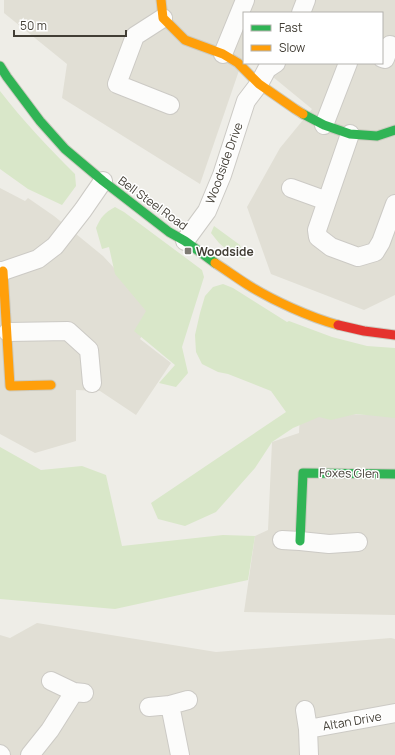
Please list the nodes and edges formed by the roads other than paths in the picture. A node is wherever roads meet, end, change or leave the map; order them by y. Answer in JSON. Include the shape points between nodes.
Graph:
{"nodes":[{"id":1,"x":161,"y":0,"type":"edge"},
{"id":2,"x":245,"y":0,"type":"edge"},
{"id":3,"x":306,"y":0,"type":"edge"},
{"id":4,"x":301,"y":12,"type":"edge"},
{"id":5,"x":163,"y":18,"type":"junction"},
{"id":6,"x":223,"y":54,"type":"junction"},
{"id":7,"x":274,"y":64,"type":"edge"},
{"id":8,"x":348,"y":64,"type":"edge"},
{"id":9,"x":0,"y":66,"type":"edge"},
{"id":10,"x":259,"y":84,"type":"junction"},
{"id":11,"x":170,"y":105,"type":"dead end"},
{"id":12,"x":324,"y":125,"type":"junction"},
{"id":13,"x":395,"y":130,"type":"edge"},
{"id":14,"x":350,"y":134,"type":"junction"},
{"id":15,"x":103,"y":181,"type":"junction"},
{"id":16,"x":291,"y":188,"type":"dead end"},
{"id":17,"x":327,"y":201,"type":"junction"},
{"id":18,"x":395,"y":204,"type":"edge"},
{"id":19,"x":185,"y":241,"type":"junction"},
{"id":20,"x":2,"y":271,"type":"edge"},
{"id":21,"x":8,"y":332,"type":"junction"},
{"id":22,"x":395,"y":335,"type":"edge"},
{"id":23,"x":92,"y":383,"type":"dead end"},
{"id":24,"x":50,"y":385,"type":"dead end"},
{"id":25,"x":395,"y":474,"type":"edge"},
{"id":26,"x":282,"y":540,"type":"dead end"},
{"id":27,"x":300,"y":541,"type":"junction"},
{"id":28,"x":358,"y":542,"type":"dead end"},
{"id":29,"x":51,"y":681,"type":"dead end"},
{"id":30,"x":188,"y":700,"type":"dead end"},
{"id":31,"x":170,"y":705,"type":"junction"},
{"id":32,"x":149,"y":707,"type":"dead end"},
{"id":33,"x":306,"y":710,"type":"dead end"},
{"id":34,"x":395,"y":713,"type":"edge"},
{"id":35,"x":308,"y":729,"type":"junction"},
{"id":36,"x":30,"y":755,"type":"edge"},
{"id":37,"x":180,"y":755,"type":"edge"},
{"id":38,"x":309,"y":755,"type":"edge"}],
"edges":[{"from":1,"to":5,"type":"street"},
{"from":2,"to":6,"type":"street"},
{"from":3,"to":4,"type":"street"},
{"from":5,"to":6,"type":"street","via":[[185,40]]},
{"from":5,"to":11,"type":"street","via":[[135,36],[117,84]]},
{"from":6,"to":10,"type":"street"},
{"from":7,"to":10,"type":"street","name":"Woodside Drive","via":[[267,69]]},
{"from":8,"to":12,"type":"street"},
{"from":9,"to":15,"type":"street","name":"Bell Steel Road","via":[[40,121],[65,149]]},
{"from":10,"to":12,"type":"street"},
{"from":10,"to":19,"type":"street","name":"Woodside Drive","via":[[246,101],[222,175],[207,211]]},
{"from":12,"to":14,"type":"street"},
{"from":13,"to":14,"type":"street","via":[[377,136]]},
{"from":14,"to":17,"type":"street"},
{"from":15,"to":19,"type":"street","name":"Bell Steel Road","via":[[169,232]]},
{"from":15,"to":20,"type":"street","via":[[55,246],[38,259]]},
{"from":16,"to":17,"type":"street"},
{"from":17,"to":18,"type":"street","via":[[316,230],[318,237],[331,247],[358,257],[375,252]]},
{"from":19,"to":22,"type":"street","name":"Bell Steel Road","via":[[248,285],[285,304],[324,321],[364,331]]},
{"from":20,"to":21,"type":"street"},
{"from":21,"to":23,"type":"street","via":[[68,331],[88,350]]},
{"from":21,"to":24,"type":"street","via":[[10,386]]},
{"from":25,"to":27,"type":"street","name":"Foxes Glen","via":[[298,472]]},
{"from":26,"to":27,"type":"street"},
{"from":27,"to":28,"type":"street","via":[[329,544]]},
{"from":29,"to":36,"type":"street","via":[[79,692]]},
{"from":30,"to":31,"type":"street"},
{"from":31,"to":32,"type":"street"},
{"from":31,"to":37,"type":"street"},
{"from":33,"to":35,"type":"street","name":"Altan Drive"},
{"from":34,"to":35,"type":"street","name":"Altan Drive"},
{"from":35,"to":38,"type":"street","name":"Altan Drive"}]}
